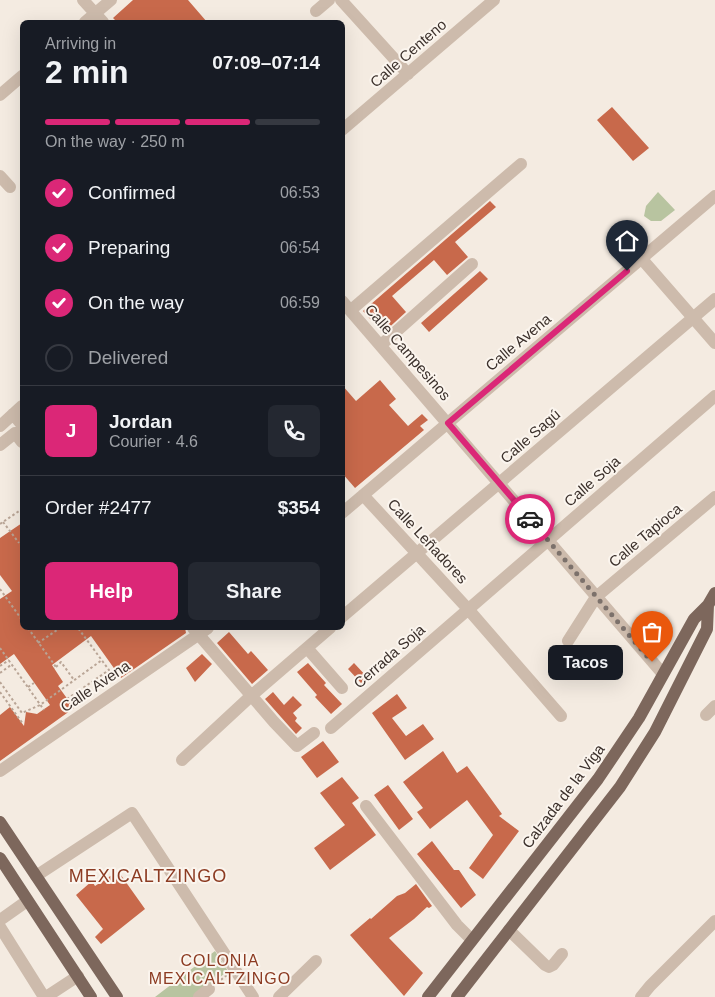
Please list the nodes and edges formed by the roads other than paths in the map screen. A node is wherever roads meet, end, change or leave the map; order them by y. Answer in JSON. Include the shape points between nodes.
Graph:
{"nodes":[{"id":1,"x":84,"y":0,"type":"edge"},
{"id":2,"x":111,"y":0,"type":"edge"},
{"id":3,"x":329,"y":0,"type":"edge"},
{"id":4,"x":341,"y":0,"type":"edge"},
{"id":5,"x":494,"y":0,"type":"edge"},
{"id":6,"x":316,"y":11,"type":"dead end"},
{"id":7,"x":99,"y":18,"type":"edge"},
{"id":8,"x":408,"y":74,"type":"junction"},
{"id":9,"x":20,"y":78,"type":"edge"},
{"id":10,"x":0,"y":95,"type":"edge"},
{"id":11,"x":345,"y":127,"type":"edge"},
{"id":12,"x":521,"y":164,"type":"dead end"},
{"id":13,"x":0,"y":176,"type":"edge"},
{"id":14,"x":10,"y":188,"type":"dead end"},
{"id":15,"x":715,"y":196,"type":"edge"},
{"id":16,"x":642,"y":258,"type":"junction"},
{"id":17,"x":472,"y":264,"type":"dead end"},
{"id":18,"x":715,"y":298,"type":"edge"},
{"id":19,"x":347,"y":305,"type":"edge"},
{"id":20,"x":693,"y":318,"type":"junction"},
{"id":21,"x":715,"y":343,"type":"edge"},
{"id":22,"x":381,"y":345,"type":"junction"},
{"id":23,"x":715,"y":396,"type":"edge"},
{"id":24,"x":18,"y":410,"type":"edge"},
{"id":25,"x":448,"y":423,"type":"junction"},
{"id":26,"x":0,"y":426,"type":"edge"},
{"id":27,"x":20,"y":439,"type":"edge"},
{"id":28,"x":0,"y":444,"type":"edge"},
{"id":29,"x":499,"y":483,"type":"junction"},
{"id":30,"x":363,"y":495,"type":"junction"},
{"id":31,"x":715,"y":497,"type":"edge"},
{"id":32,"x":345,"y":510,"type":"edge"},
{"id":33,"x":548,"y":540,"type":"junction"},
{"id":34,"x":417,"y":554,"type":"junction"},
{"id":35,"x":596,"y":597,"type":"junction"},
{"id":36,"x":713,"y":598,"type":"edge"},
{"id":37,"x":468,"y":609,"type":"junction"},
{"id":38,"x":345,"y":614,"type":"edge"},
{"id":39,"x":200,"y":630,"type":"edge"},
{"id":40,"x":328,"y":630,"type":"edge"},
{"id":41,"x":568,"y":641,"type":"dead end"},
{"id":42,"x":307,"y":648,"type":"junction"},
{"id":43,"x":663,"y":674,"type":"junction"},
{"id":44,"x":342,"y":688,"type":"dead end"},
{"id":45,"x":251,"y":696,"type":"junction"},
{"id":46,"x":561,"y":716,"type":"dead end"},
{"id":47,"x":331,"y":728,"type":"dead end"},
{"id":48,"x":314,"y":733,"type":"dead end"},
{"id":49,"x":182,"y":760,"type":"dead end"},
{"id":50,"x":0,"y":771,"type":"edge"},
{"id":51,"x":366,"y":806,"type":"dead end"},
{"id":52,"x":0,"y":822,"type":"edge"},
{"id":53,"x":0,"y":858,"type":"edge"},
{"id":54,"x":36,"y":876,"type":"junction"},
{"id":55,"x":27,"y":901,"type":"junction"},
{"id":56,"x":0,"y":920,"type":"edge"},
{"id":57,"x":715,"y":921,"type":"edge"},
{"id":58,"x":0,"y":927,"type":"edge"},
{"id":59,"x":509,"y":930,"type":"junction"},
{"id":60,"x":472,"y":940,"type":"junction"},
{"id":61,"x":562,"y":954,"type":"dead end"},
{"id":62,"x":316,"y":961,"type":"dead end"},
{"id":63,"x":78,"y":976,"type":"junction"},
{"id":64,"x":45,"y":997,"type":"edge"},
{"id":65,"x":92,"y":997,"type":"edge"},
{"id":66,"x":118,"y":997,"type":"edge"},
{"id":67,"x":253,"y":997,"type":"edge"},
{"id":68,"x":279,"y":997,"type":"edge"},
{"id":69,"x":428,"y":997,"type":"edge"},
{"id":70,"x":457,"y":997,"type":"edge"},
{"id":71,"x":641,"y":997,"type":"edge"}],
"edges":[{"from":1,"to":7,"type":"street"},
{"from":2,"to":7,"type":"street"},
{"from":3,"to":6,"type":"street"},
{"from":4,"to":8,"type":"street"},
{"from":5,"to":8,"type":"street","name":"Calle Centeno"},
{"from":8,"to":11,"type":"street","name":"Calle Centeno"},
{"from":9,"to":10,"type":"street"},
{"from":12,"to":19,"type":"street"},
{"from":13,"to":14,"type":"street"},
{"from":15,"to":16,"type":"street","name":"Calle Avena"},
{"from":16,"to":20,"type":"street"},
{"from":16,"to":25,"type":"street","name":"Calle Avena"},
{"from":17,"to":22,"type":"street"},
{"from":18,"to":20,"type":"street","name":"Calle Sagú"},
{"from":19,"to":22,"type":"street","name":"Calle Campesinos"},
{"from":20,"to":21,"type":"street"},
{"from":20,"to":29,"type":"street","name":"Calle Sagú"},
{"from":22,"to":25,"type":"street","name":"Calle Campesinos"},
{"from":23,"to":33,"type":"street","name":"Calle Soja"},
{"from":24,"to":26,"type":"street"},
{"from":25,"to":29,"type":"street","name":"Calle Campesinos"},
{"from":25,"to":30,"type":"street","name":"Calle Avena"},
{"from":27,"to":28,"type":"street","via":[[16,433]]},
{"from":29,"to":33,"type":"street","name":"Calle Campesinos"},
{"from":29,"to":34,"type":"street","name":"Calle Sagú"},
{"from":30,"to":32,"type":"street","name":"Calle Avena"},
{"from":30,"to":34,"type":"street","name":"Calle Leñadores"},
{"from":31,"to":35,"type":"street","name":"Calle Tapioca"},
{"from":33,"to":35,"type":"street","name":"Calle Campesinos"},
{"from":33,"to":37,"type":"street","name":"Calle Soja"},
{"from":34,"to":37,"type":"street","name":"Calle Leñadores"},
{"from":34,"to":38,"type":"street","name":"Calle Sagú"},
{"from":35,"to":41,"type":"street","name":"Calle Tapioca"},
{"from":35,"to":43,"type":"street","name":"Calle Campesinos"},
{"from":36,"to":43,"type":"main road","name":"Calzada de la Viga","via":[[694,619]]},
{"from":36,"to":59,"type":"main road","name":"Calzada de la Viga","via":[[707,629],[638,761]]},
{"from":37,"to":46,"type":"street","name":"Calle Leñadores"},
{"from":37,"to":47,"type":"street","name":"Cerrada Soja"},
{"from":39,"to":45,"type":"street"},
{"from":39,"to":50,"type":"street","name":"Calle Avena"},
{"from":40,"to":42,"type":"street"},
{"from":42,"to":44,"type":"street"},
{"from":42,"to":45,"type":"street"},
{"from":43,"to":60,"type":"main road","name":"Calzada de la Viga","via":[[630,734],[604,772]]},
{"from":45,"to":48,"type":"street","via":[[296,746]]},
{"from":45,"to":49,"type":"street"},
{"from":51,"to":60,"type":"street"},
{"from":52,"to":54,"type":"main road"},
{"from":53,"to":55,"type":"main road"},
{"from":54,"to":66,"type":"main road"},
{"from":54,"to":67,"type":"street","via":[[132,813]]},
{"from":55,"to":56,"type":"street"},
{"from":55,"to":63,"type":"main road"},
{"from":57,"to":71,"type":"street"},
{"from":58,"to":64,"type":"street"},
{"from":59,"to":61,"type":"street","via":[[549,967]]},
{"from":59,"to":70,"type":"main road","name":"Calzada de la Viga"},
{"from":60,"to":69,"type":"main road","name":"Calzada de la Viga"},
{"from":62,"to":68,"type":"street"},
{"from":63,"to":64,"type":"street"},
{"from":63,"to":65,"type":"main road"}]}
